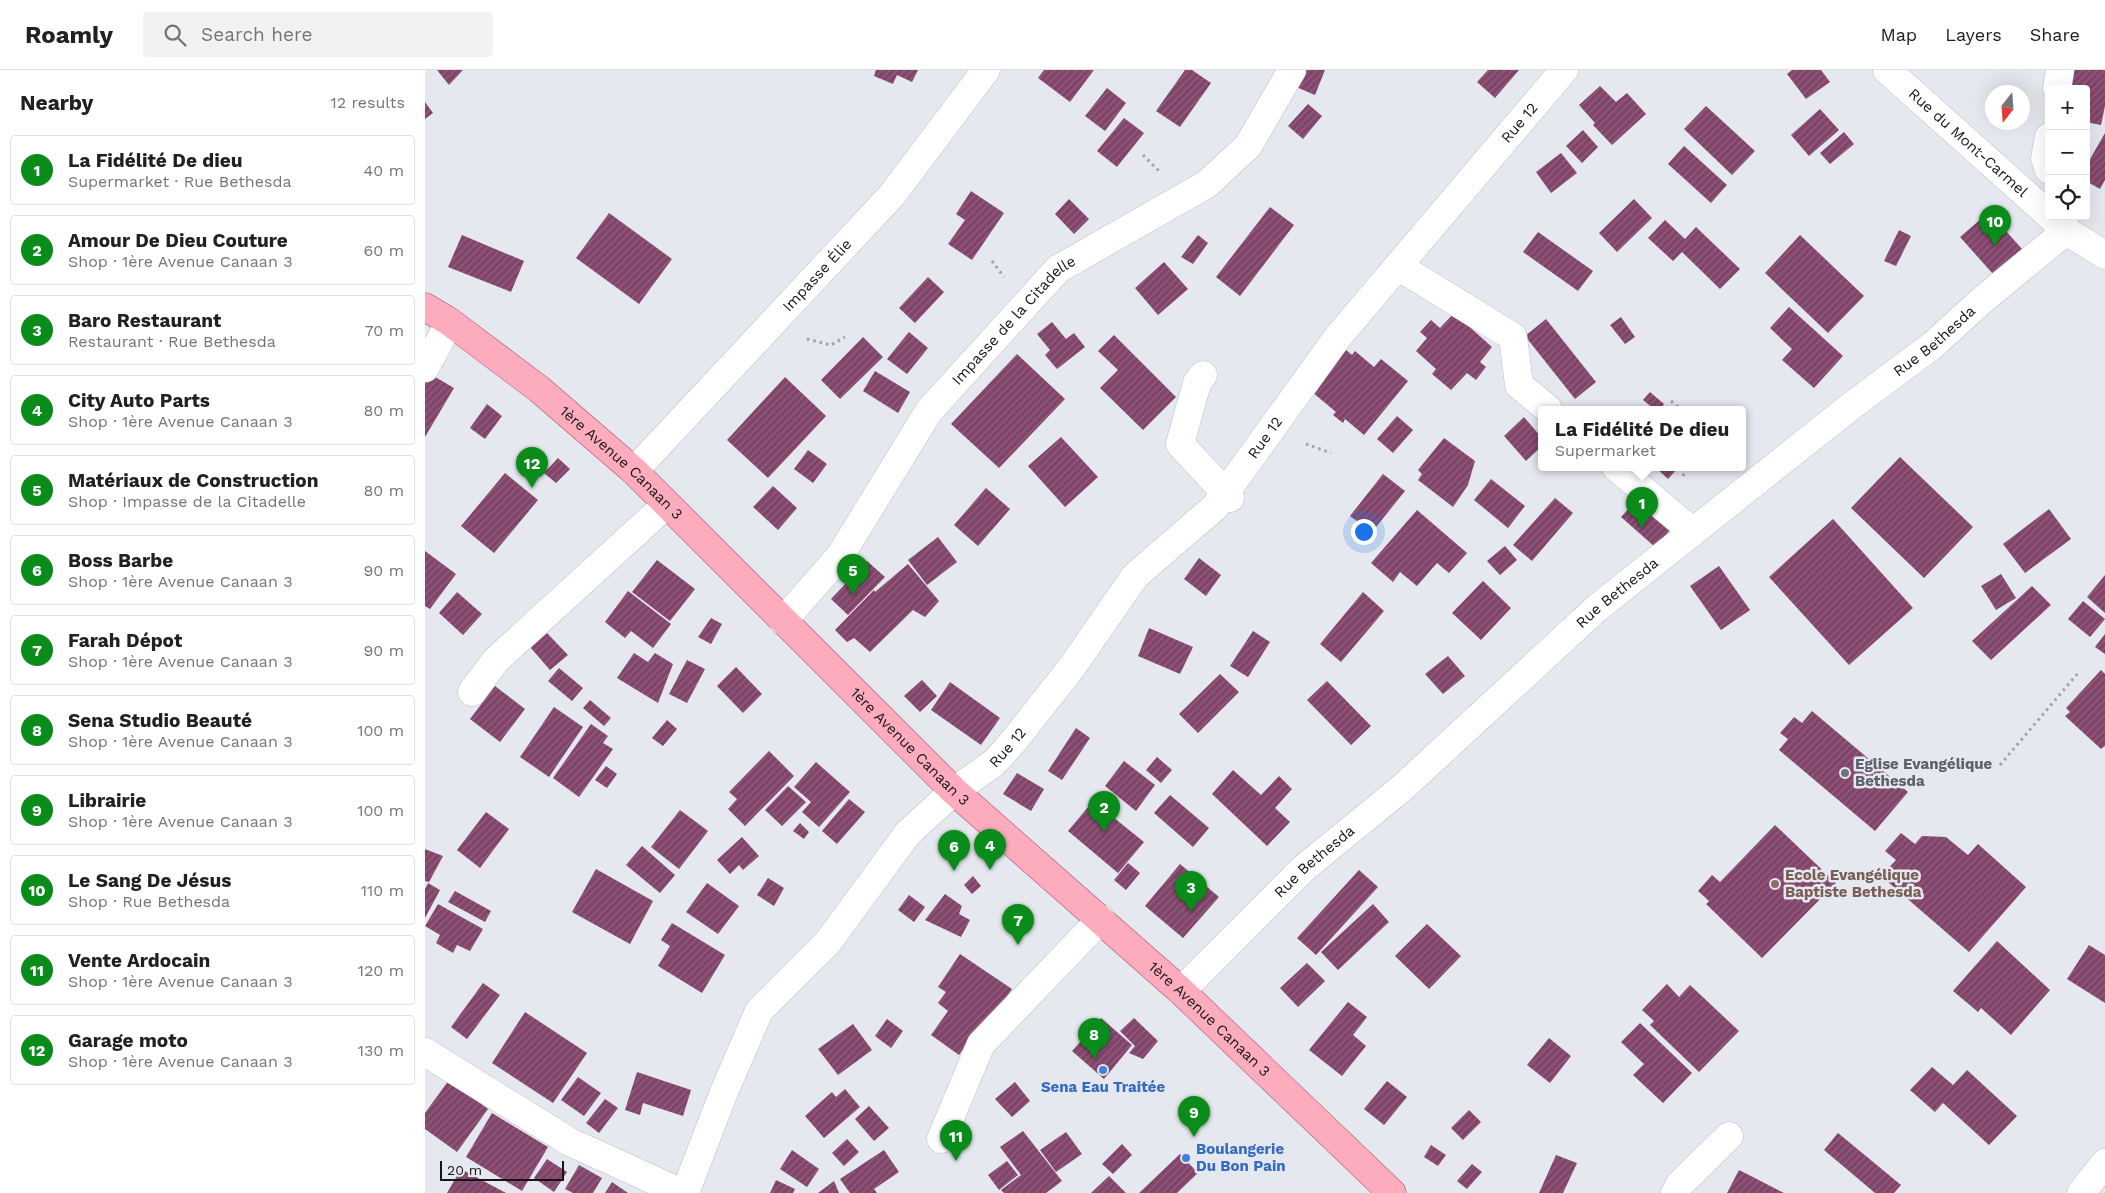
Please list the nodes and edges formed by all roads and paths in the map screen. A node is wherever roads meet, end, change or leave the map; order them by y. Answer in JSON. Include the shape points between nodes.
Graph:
{"nodes":[{"id":1,"x":986,"y":70,"type":"edge"},
{"id":2,"x":1292,"y":70,"type":"edge"},
{"id":3,"x":1564,"y":70,"type":"edge"},
{"id":4,"x":1887,"y":70,"type":"edge"},
{"id":5,"x":2060,"y":70,"type":"edge"},
{"id":6,"x":2058,"y":85,"type":"edge"},
{"id":7,"x":2045,"y":209,"type":"edge"},
{"id":8,"x":2057,"y":220,"type":"edge"},
{"id":9,"x":2105,"y":255,"type":"edge"},
{"id":10,"x":1398,"y":266,"type":"junction"},
{"id":11,"x":425,"y":307,"type":"edge"},
{"id":12,"x":450,"y":322,"type":"junction"},
{"id":13,"x":425,"y":368,"type":"edge"},
{"id":14,"x":1203,"y":375,"type":"dead end"},
{"id":15,"x":1671,"y":402,"type":"dead end"},
{"id":16,"x":1545,"y":406,"type":"edge"},
{"id":17,"x":1677,"y":406,"type":"edge"},
{"id":18,"x":634,"y":471,"type":"junction"},
{"id":19,"x":1621,"y":471,"type":"edge"},
{"id":20,"x":1227,"y":496,"type":"junction"},
{"id":21,"x":666,"y":505,"type":"junction"},
{"id":22,"x":1693,"y":532,"type":"junction"},
{"id":23,"x":783,"y":621,"type":"junction"},
{"id":24,"x":2078,"y":673,"type":"dead end"},
{"id":25,"x":472,"y":692,"type":"dead end"},
{"id":26,"x":2000,"y":765,"type":"dead end"},
{"id":27,"x":954,"y":791,"type":"junction"},
{"id":28,"x":1101,"y":918,"type":"junction"},
{"id":29,"x":1181,"y":991,"type":"junction"},
{"id":30,"x":425,"y":1052,"type":"edge"},
{"id":31,"x":1729,"y":1136,"type":"dead end"},
{"id":32,"x":941,"y":1139,"type":"dead end"},
{"id":33,"x":2105,"y":1163,"type":"edge"},
{"id":34,"x":684,"y":1193,"type":"edge"},
{"id":35,"x":1392,"y":1193,"type":"edge"},
{"id":36,"x":1675,"y":1193,"type":"edge"},
{"id":37,"x":2081,"y":1193,"type":"edge"}],
"edges":[{"from":1,"to":18,"type":"street","name":"Impasse Élie","via":[[892,195]]},
{"from":2,"to":23,"type":"street","name":"Impasse de la Citadelle","via":[[1248,146],[1207,184],[1058,269],[929,411],[840,556]]},
{"from":3,"to":10,"type":"street","name":"Rue 12"},
{"from":4,"to":7,"type":"street","name":"Rue du Mont-Carmel"},
{"from":5,"to":6,"type":"street"},
{"from":8,"to":9,"type":"street","name":"Rue du Mont-Carmel"},
{"from":8,"to":22,"type":"street","name":"Rue Bethesda","via":[[1980,302],[1933,345]]},
{"from":10,"to":16,"type":"street","via":[[1513,337],[1519,384]]},
{"from":10,"to":20,"type":"street","name":"Rue 12","via":[[1337,338]]},
{"from":11,"to":12,"type":"main road","name":"1ère Avenue Canaan 3"},
{"from":12,"to":13,"type":"street"},
{"from":12,"to":18,"type":"main road","name":"1ère Avenue Canaan 3","via":[[539,389]]},
{"from":14,"to":20,"type":"street","via":[[1197,383],[1180,444]]},
{"from":15,"to":17,"type":"path"},
{"from":18,"to":21,"type":"main road","name":"1ère Avenue Canaan 3"},
{"from":19,"to":22,"type":"street"},
{"from":20,"to":27,"type":"street","name":"Rue 12","via":[[1135,576],[1073,667],[1012,743],[994,763]]},
{"from":21,"to":23,"type":"main road","name":"1ère Avenue Canaan 3"},
{"from":21,"to":25,"type":"street","via":[[496,660]]},
{"from":22,"to":29,"type":"street","name":"Rue Bethesda","via":[[1597,608],[1402,788],[1305,868]]},
{"from":23,"to":27,"type":"main road","name":"1ère Avenue Canaan 3"},
{"from":24,"to":26,"type":"path"},
{"from":27,"to":28,"type":"main road","name":"1ère Avenue Canaan 3"},
{"from":27,"to":34,"type":"street","name":"Rue 12","via":[[908,833],[828,942],[759,1010]]},
{"from":28,"to":29,"type":"main road","name":"1ère Avenue Canaan 3"},
{"from":28,"to":32,"type":"street","via":[[981,1044]]},
{"from":29,"to":35,"type":"main road","name":"1ère Avenue Canaan 3"},
{"from":30,"to":34,"type":"street","via":[[570,1142]]},
{"from":31,"to":36,"type":"street","via":[[1680,1184]]},
{"from":33,"to":37,"type":"street"}]}
